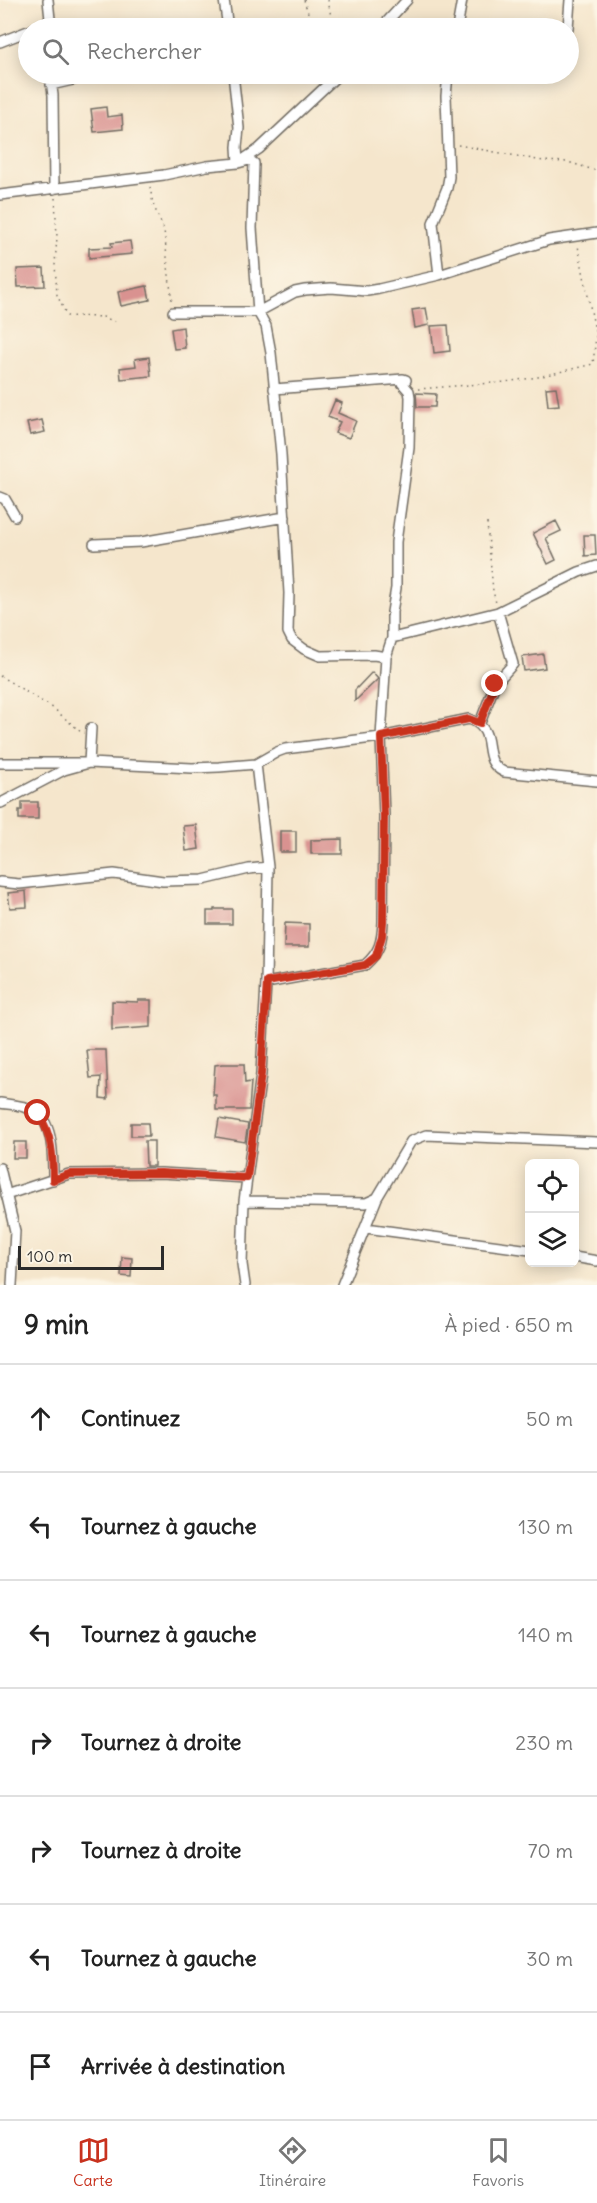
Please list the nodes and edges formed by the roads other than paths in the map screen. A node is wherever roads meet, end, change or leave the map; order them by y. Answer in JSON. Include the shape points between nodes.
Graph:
{"nodes":[{"id":1,"x":48,"y":0,"type":"edge"},
{"id":2,"x":224,"y":0,"type":"edge"},
{"id":3,"x":407,"y":0,"type":"edge"},
{"id":4,"x":462,"y":0,"type":"edge"},
{"id":5,"x":570,"y":0,"type":"edge"},
{"id":6,"x":50,"y":18,"type":"edge"},
{"id":7,"x":227,"y":18,"type":"edge"},
{"id":8,"x":390,"y":18,"type":"edge"},
{"id":9,"x":459,"y":18,"type":"edge"},
{"id":10,"x":569,"y":18,"type":"edge"},
{"id":11,"x":18,"y":36,"type":"edge"},
{"id":12,"x":0,"y":42,"type":"edge"},
{"id":13,"x":55,"y":84,"type":"edge"},
{"id":14,"x":234,"y":84,"type":"edge"},
{"id":15,"x":328,"y":84,"type":"edge"},
{"id":16,"x":447,"y":84,"type":"edge"},
{"id":17,"x":51,"y":85,"type":"joint"},
{"id":18,"x":238,"y":163,"type":"junction"},
{"id":19,"x":54,"y":189,"type":"junction"},
{"id":20,"x":0,"y":195,"type":"edge"},
{"id":21,"x":597,"y":233,"type":"edge"},
{"id":22,"x":438,"y":275,"type":"junction"},
{"id":23,"x":173,"y":312,"type":"road end"},
{"id":24,"x":258,"y":312,"type":"junction"},
{"id":25,"x":274,"y":389,"type":"junction"},
{"id":26,"x":0,"y":497,"type":"edge"},
{"id":27,"x":15,"y":516,"type":"dead end"},
{"id":28,"x":285,"y":517,"type":"junction"},
{"id":29,"x":94,"y":544,"type":"dead end"},
{"id":30,"x":597,"y":566,"type":"edge"},
{"id":31,"x":498,"y":612,"type":"junction"},
{"id":32,"x":392,"y":638,"type":"junction"},
{"id":33,"x":386,"y":657,"type":"junction"},
{"id":34,"x":480,"y":723,"type":"junction"},
{"id":35,"x":91,"y":728,"type":"dead end"},
{"id":36,"x":381,"y":737,"type":"junction"},
{"id":37,"x":0,"y":763,"type":"edge"},
{"id":38,"x":89,"y":763,"type":"junction"},
{"id":39,"x":256,"y":764,"type":"junction"},
{"id":40,"x":597,"y":781,"type":"edge"},
{"id":41,"x":1,"y":802,"type":"edge"},
{"id":42,"x":268,"y":867,"type":"junction"},
{"id":43,"x":0,"y":882,"type":"edge"},
{"id":44,"x":267,"y":982,"type":"junction"},
{"id":45,"x":0,"y":1103,"type":"edge"},
{"id":46,"x":597,"y":1142,"type":"edge"},
{"id":47,"x":0,"y":1168,"type":"edge"},
{"id":48,"x":247,"y":1178,"type":"junction"},
{"id":49,"x":53,"y":1180,"type":"junction"},
{"id":50,"x":6,"y":1195,"type":"junction"},
{"id":51,"x":377,"y":1198,"type":"junction"},
{"id":52,"x":244,"y":1201,"type":"junction"},
{"id":53,"x":366,"y":1228,"type":"junction"},
{"id":54,"x":525,"y":1249,"type":"edge"},
{"id":55,"x":579,"y":1258,"type":"edge"},
{"id":56,"x":597,"y":1261,"type":"edge"},
{"id":57,"x":12,"y":1285,"type":"edge"},
{"id":58,"x":245,"y":1285,"type":"edge"},
{"id":59,"x":342,"y":1285,"type":"edge"}],
"edges":[{"from":1,"to":6,"type":"street"},
{"from":2,"to":7,"type":"street"},
{"from":3,"to":8,"type":"street"},
{"from":4,"to":9,"type":"street"},
{"from":5,"to":10,"type":"street"},
{"from":11,"to":12,"type":"street"},
{"from":13,"to":17,"type":"street"},
{"from":14,"to":18,"type":"street"},
{"from":15,"to":18,"type":"street","via":[[259,149]]},
{"from":16,"to":22,"type":"street","via":[[447,188],[433,223]]},
{"from":17,"to":19,"type":"street"},
{"from":18,"to":19,"type":"street"},
{"from":18,"to":24,"type":"street","via":[[254,163],[252,228]]},
{"from":19,"to":20,"type":"street"},
{"from":21,"to":22,"type":"street","via":[[540,243]]},
{"from":22,"to":24,"type":"street","via":[[367,291],[331,288],[294,292]]},
{"from":23,"to":24,"type":"street"},
{"from":24,"to":25,"type":"street","via":[[266,326]]},
{"from":25,"to":28,"type":"street"},
{"from":25,"to":32,"type":"street","via":[[406,380],[402,383],[409,391],[409,448],[396,542]]},
{"from":26,"to":27,"type":"street"},
{"from":28,"to":29,"type":"street","via":[[141,542]]},
{"from":28,"to":33,"type":"street","via":[[288,632],[292,640],[320,656]]},
{"from":30,"to":31,"type":"street"},
{"from":31,"to":32,"type":"street"},
{"from":31,"to":34,"type":"street","via":[[513,664],[495,684]]},
{"from":32,"to":33,"type":"street"},
{"from":33,"to":36,"type":"street"},
{"from":34,"to":36,"type":"street","via":[[469,719]]},
{"from":34,"to":40,"type":"street","via":[[486,731],[494,765],[504,772]]},
{"from":35,"to":38,"type":"street"},
{"from":36,"to":39,"type":"street","via":[[285,749]]},
{"from":36,"to":44,"type":"street","via":[[383,922],[376,956],[365,965]]},
{"from":37,"to":38,"type":"street"},
{"from":38,"to":39,"type":"street","via":[[192,768]]},
{"from":38,"to":41,"type":"street","via":[[64,770]]},
{"from":39,"to":42,"type":"street"},
{"from":42,"to":43,"type":"street","via":[[203,880],[163,881],[114,874],[19,884]]},
{"from":42,"to":44,"type":"street"},
{"from":44,"to":48,"type":"street","via":[[261,1074]]},
{"from":45,"to":49,"type":"street","via":[[38,1113],[49,1133]]},
{"from":46,"to":51,"type":"street","via":[[418,1137],[411,1141]]},
{"from":47,"to":50,"type":"street"},
{"from":48,"to":49,"type":"street","via":[[161,1173],[69,1174]]},
{"from":48,"to":52,"type":"street"},
{"from":49,"to":50,"type":"street"},
{"from":50,"to":57,"type":"street","via":[[15,1231]]},
{"from":51,"to":52,"type":"street","via":[[366,1203]]},
{"from":51,"to":53,"type":"street"},
{"from":52,"to":58,"type":"street"},
{"from":53,"to":54,"type":"street"},
{"from":53,"to":59,"type":"street"},
{"from":55,"to":56,"type":"street"}]}
